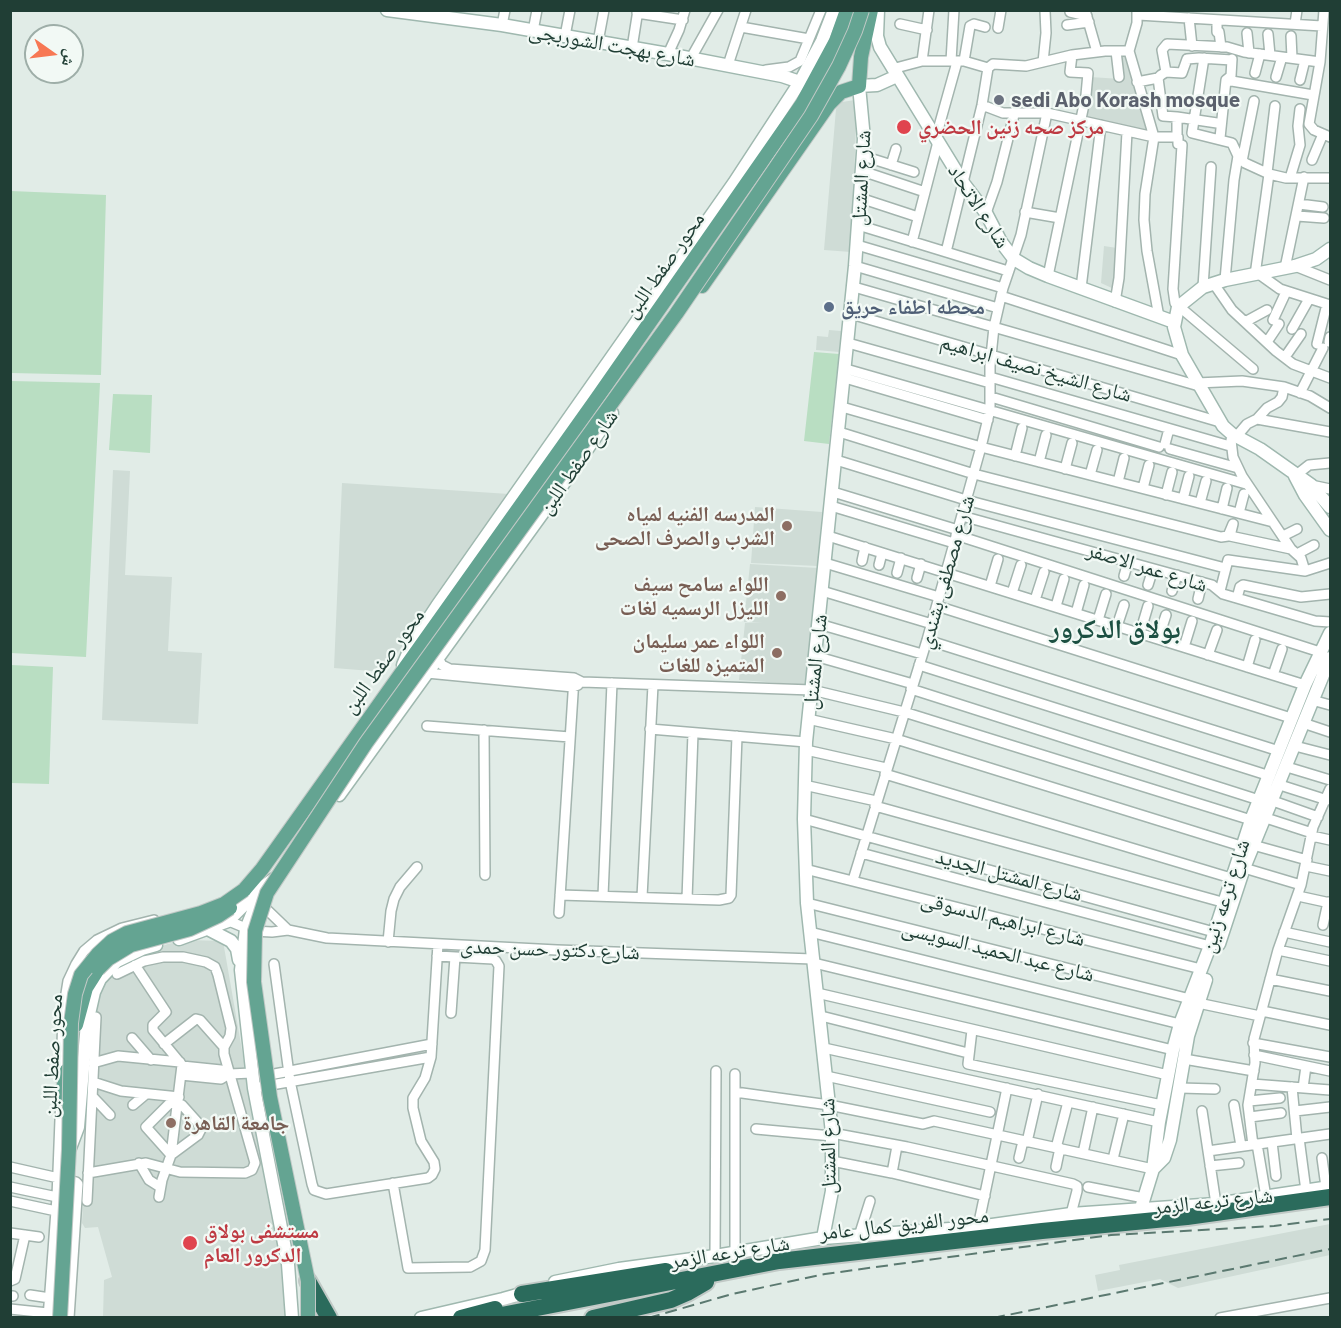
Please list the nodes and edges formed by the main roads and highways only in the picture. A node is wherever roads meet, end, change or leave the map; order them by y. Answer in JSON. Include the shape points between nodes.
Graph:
{"nodes":[{"id":1,"x":847,"y":10,"type":"edge"},
{"id":2,"x":862,"y":10,"type":"edge"},
{"id":3,"x":871,"y":10,"type":"edge"},
{"id":4,"x":676,"y":314,"type":"junction"},
{"id":5,"x":244,"y":890,"type":"junction"},
{"id":6,"x":61,"y":1099,"type":"road end"},
{"id":7,"x":1329,"y":1190,"type":"edge"},
{"id":8,"x":1330,"y":1205,"type":"edge"},
{"id":9,"x":811,"y":1257,"type":"junction"},
{"id":10,"x":709,"y":1268,"type":"junction"},
{"id":11,"x":308,"y":1281,"type":"junction"},
{"id":12,"x":528,"y":1306,"type":"edge"},
{"id":13,"x":52,"y":1316,"type":"edge"},
{"id":14,"x":308,"y":1317,"type":"edge"},
{"id":15,"x":329,"y":1317,"type":"edge"},
{"id":16,"x":461,"y":1317,"type":"edge"},
{"id":17,"x":486,"y":1317,"type":"edge"},
{"id":18,"x":593,"y":1317,"type":"edge"}],
"edges":[{"from":1,"to":5,"type":"main road","name":"محور صفط اللبن","via":[[836,41],[802,104]]},
{"from":2,"to":4,"type":"main road","name":"محور صفط اللبن","bridge":true,"via":[[819,103]]},
{"from":3,"to":4,"type":"main road","bridge":true,"via":[[859,86],[836,96],[697,294]]},
{"from":4,"to":11,"type":"main road","name":"محور صفط اللبن","bridge":true,"via":[[366,743],[272,882],[260,910],[253,963],[257,1006],[270,1097]]},
{"from":5,"to":6,"type":"main road","bridge":true,"via":[[218,916],[190,929],[131,945],[119,951],[91,978],[82,999]]},
{"from":5,"to":13,"type":"main road","name":"محور صفط اللبن","bridge":true,"via":[[201,913],[127,933],[112,941],[86,968],[78,984],[73,1004],[69,1149]]},
{"from":7,"to":9,"type":"highway","name":"محور الفريق كمال عامر","via":[[1187,1217]]},
{"from":8,"to":10,"type":"highway","name":"محور الفريق كمال عامر","via":[[1218,1221],[854,1259]]},
{"from":9,"to":10,"type":"highway","via":[[787,1254]]},
{"from":9,"to":12,"type":"highway","name":"محور الفريق كمال عامر"},
{"from":10,"to":12,"type":"highway","name":"محور الفريق كمال عامر"},
{"from":10,"to":12,"type":"highway","via":[[593,1281]]},
{"from":10,"to":18,"type":"highway","via":[[687,1293],[671,1300]]},
{"from":11,"to":14,"type":"main road","name":"محور صفط اللبن","bridge":true},
{"from":11,"to":15,"type":"highway"},
{"from":12,"to":16,"type":"highway","via":[[513,1305]]},
{"from":12,"to":17,"type":"highway","name":"محور الفريق كمال عامر"}]}
